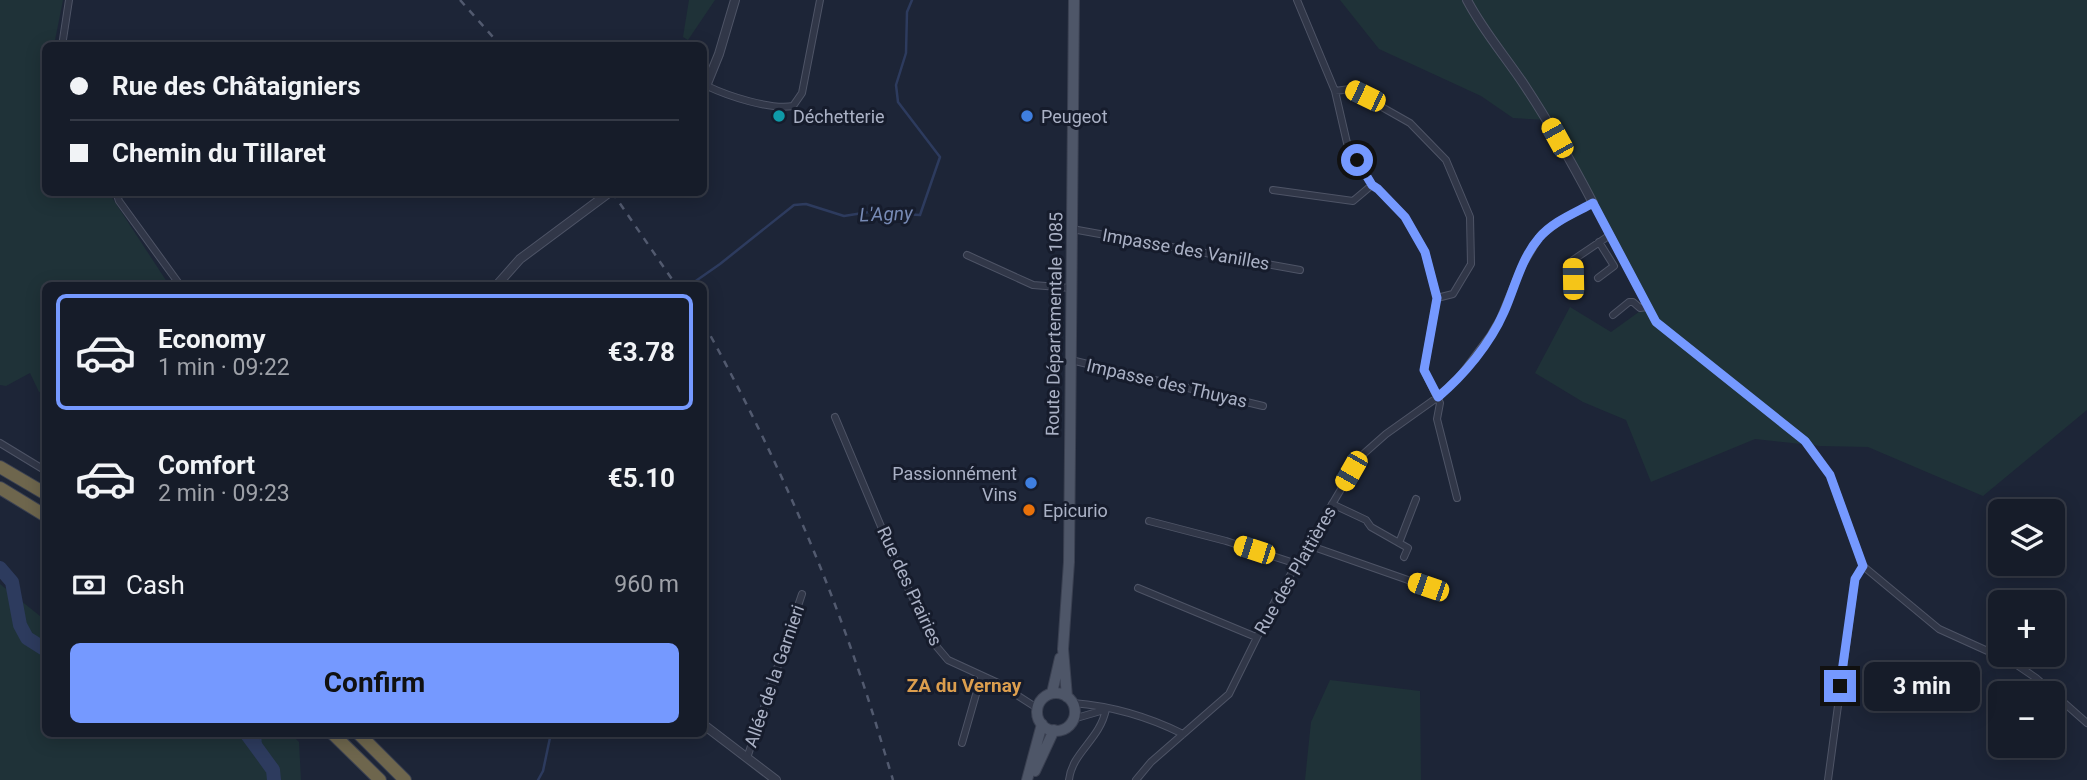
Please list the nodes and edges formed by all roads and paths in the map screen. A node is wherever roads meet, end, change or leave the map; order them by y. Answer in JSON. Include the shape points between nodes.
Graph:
{"nodes":[{"id":1,"x":69,"y":0,"type":"edge"},
{"id":2,"x":735,"y":0,"type":"edge"},
{"id":3,"x":820,"y":0,"type":"edge"},
{"id":4,"x":1074,"y":0,"type":"edge"},
{"id":5,"x":1297,"y":0,"type":"edge"},
{"id":6,"x":1467,"y":0,"type":"edge"},
{"id":7,"x":63,"y":42,"type":"edge"},
{"id":8,"x":707,"y":83,"type":"edge"},
{"id":9,"x":707,"y":89,"type":"edge"},
{"id":10,"x":1335,"y":91,"type":"junction"},
{"id":11,"x":1372,"y":185,"type":"junction"},
{"id":12,"x":1273,"y":190,"type":"dead end"},
{"id":13,"x":117,"y":196,"type":"edge"},
{"id":14,"x":605,"y":196,"type":"edge"},
{"id":15,"x":1593,"y":203,"type":"junction"},
{"id":16,"x":1072,"y":229,"type":"junction"},
{"id":17,"x":1610,"y":235,"type":"junction"},
{"id":18,"x":1599,"y":242,"type":"junction"},
{"id":19,"x":967,"y":254,"type":"dead end"},
{"id":20,"x":1300,"y":270,"type":"dead end"},
{"id":21,"x":1598,"y":278,"type":"dead end"},
{"id":22,"x":1573,"y":279,"type":"dead end"},
{"id":23,"x":178,"y":282,"type":"edge"},
{"id":24,"x":500,"y":282,"type":"edge"},
{"id":25,"x":1071,"y":288,"type":"junction"},
{"id":26,"x":1437,"y":298,"type":"junction"},
{"id":27,"x":1647,"y":307,"type":"junction"},
{"id":28,"x":1613,"y":315,"type":"dead end"},
{"id":29,"x":1071,"y":359,"type":"junction"},
{"id":30,"x":1438,"y":397,"type":"junction"},
{"id":31,"x":1263,"y":405,"type":"dead end"},
{"id":32,"x":835,"y":417,"type":"dead end"},
{"id":33,"x":0,"y":443,"type":"edge"},
{"id":34,"x":0,"y":467,"type":"edge"},
{"id":35,"x":42,"y":469,"type":"edge"},
{"id":36,"x":0,"y":488,"type":"edge"},
{"id":37,"x":42,"y":492,"type":"edge"},
{"id":38,"x":1457,"y":498,"type":"dead end"},
{"id":39,"x":1416,"y":499,"type":"dead end"},
{"id":40,"x":1332,"y":504,"type":"junction"},
{"id":41,"x":42,"y":514,"type":"edge"},
{"id":42,"x":1149,"y":521,"type":"dead end"},
{"id":43,"x":1399,"y":543,"type":"junction"},
{"id":44,"x":1308,"y":545,"type":"junction"},
{"id":45,"x":1404,"y":557,"type":"dead end"},
{"id":46,"x":1297,"y":564,"type":"junction"},
{"id":47,"x":1863,"y":566,"type":"junction"},
{"id":48,"x":1428,"y":587,"type":"dead end"},
{"id":49,"x":1138,"y":588,"type":"dead end"},
{"id":50,"x":802,"y":594,"type":"dead end"},
{"id":51,"x":1256,"y":637,"type":"junction"},
{"id":52,"x":1063,"y":649,"type":"junction"},
{"id":53,"x":981,"y":677,"type":"junction"},
{"id":54,"x":1052,"y":693,"type":"junction"},
{"id":55,"x":1070,"y":700,"type":"junction"},
{"id":56,"x":1037,"y":708,"type":"junction"},
{"id":57,"x":1106,"y":709,"type":"junction"},
{"id":58,"x":1073,"y":719,"type":"junction"},
{"id":59,"x":2087,"y":723,"type":"edge"},
{"id":60,"x":1042,"y":724,"type":"junction"},
{"id":61,"x":707,"y":726,"type":"edge"},
{"id":62,"x":1054,"y":730,"type":"junction"},
{"id":63,"x":1183,"y":734,"type":"junction"},
{"id":64,"x":336,"y":737,"type":"edge"},
{"id":65,"x":362,"y":737,"type":"edge"},
{"id":66,"x":962,"y":743,"type":"dead end"},
{"id":67,"x":747,"y":758,"type":"junction"},
{"id":68,"x":380,"y":780,"type":"edge"},
{"id":69,"x":405,"y":780,"type":"edge"},
{"id":70,"x":776,"y":780,"type":"edge"},
{"id":71,"x":1029,"y":780,"type":"edge"},
{"id":72,"x":1069,"y":780,"type":"edge"},
{"id":73,"x":1136,"y":780,"type":"edge"},
{"id":74,"x":1828,"y":780,"type":"edge"}],
"edges":[{"from":1,"to":7,"type":"street"},
{"from":2,"to":8,"type":"street"},
{"from":3,"to":9,"type":"street","via":[[802,93],[793,106],[782,108]]},
{"from":4,"to":16,"type":"main road","name":"Route Départementale 1085"},
{"from":5,"to":10,"type":"street"},
{"from":6,"to":15,"type":"street","via":[[1544,115]]},
{"from":10,"to":11,"type":"street","via":[[1347,143]]},
{"from":10,"to":26,"type":"street","via":[[1350,89],[1410,123],[1447,160],[1470,217],[1471,264],[1453,294]]},
{"from":11,"to":12,"type":"street","via":[[1353,201]]},
{"from":11,"to":26,"type":"street","via":[[1405,217],[1425,252]]},
{"from":13,"to":23,"type":"street"},
{"from":14,"to":24,"type":"street","via":[[520,260]]},
{"from":15,"to":17,"type":"street"},
{"from":15,"to":30,"type":"street","name":"Rue des Plattières","via":[[1540,236],[1490,336]]},
{"from":16,"to":20,"type":"street","name":"Impasse des Vanilles"},
{"from":16,"to":25,"type":"main road","name":"Route Départementale 1085"},
{"from":17,"to":18,"type":"street"},
{"from":17,"to":27,"type":"street"},
{"from":18,"to":21,"type":"street","via":[[1615,266]]},
{"from":18,"to":22,"type":"street","via":[[1573,260]]},
{"from":19,"to":25,"type":"street","via":[[1033,285]]},
{"from":25,"to":29,"type":"main road","name":"Route Départementale 1085"},
{"from":26,"to":30,"type":"street","via":[[1424,370]]},
{"from":27,"to":28,"type":"street","via":[[1629,302]]},
{"from":27,"to":47,"type":"street","via":[[1656,322],[1805,441],[1830,475]]},
{"from":29,"to":31,"type":"street","name":"Impasse des Thuyas"},
{"from":29,"to":52,"type":"main road","name":"Route Départementale 1085","via":[[1069,562]]},
{"from":30,"to":38,"type":"street","via":[[1437,419]]},
{"from":30,"to":40,"type":"street","name":"Rue des Plattières","via":[[1360,457]]},
{"from":32,"to":53,"type":"street","name":"Rue des Prairies","via":[[932,639],[948,660]]},
{"from":33,"to":35,"type":"street"},
{"from":34,"to":37,"type":"highway"},
{"from":36,"to":41,"type":"highway"},
{"from":39,"to":43,"type":"street"},
{"from":40,"to":43,"type":"street"},
{"from":40,"to":44,"type":"street","name":"Rue des Plattières"},
{"from":42,"to":46,"type":"street"},
{"from":43,"to":45,"type":"street","via":[[1408,548]]},
{"from":44,"to":46,"type":"street","name":"Rue des Plattières"},
{"from":44,"to":48,"type":"street"},
{"from":46,"to":51,"type":"street","name":"Rue des Plattières"},
{"from":47,"to":59,"type":"street","via":[[1939,629],[2014,663]]},
{"from":47,"to":74,"type":"street","via":[[1855,579]]},
{"from":49,"to":51,"type":"street"},
{"from":50,"to":67,"type":"street","name":"Allée de la Garnieri"},
{"from":51,"to":63,"type":"street","name":"Rue des Plattières","via":[[1229,694]]},
{"from":52,"to":54,"type":"main road"},
{"from":52,"to":55,"type":"main road"},
{"from":53,"to":56,"type":"street","name":"Rue des Prairies"},
{"from":53,"to":66,"type":"street"},
{"from":54,"to":55,"type":"main road"},
{"from":54,"to":56,"type":"main road"},
{"from":55,"to":57,"type":"street"},
{"from":55,"to":58,"type":"main road"},
{"from":56,"to":60,"type":"main road"},
{"from":57,"to":58,"type":"street"},
{"from":57,"to":63,"type":"street","via":[[1154,720]]},
{"from":57,"to":72,"type":"street","via":[[1101,728],[1073,763]]},
{"from":58,"to":62,"type":"main road"},
{"from":60,"to":62,"type":"main road"},
{"from":60,"to":71,"type":"main road"},
{"from":61,"to":67,"type":"street"},
{"from":62,"to":71,"type":"main road"},
{"from":63,"to":73,"type":"street","name":"Rue des Plattières"},
{"from":64,"to":68,"type":"highway"},
{"from":65,"to":69,"type":"highway"},
{"from":67,"to":70,"type":"street"}]}
